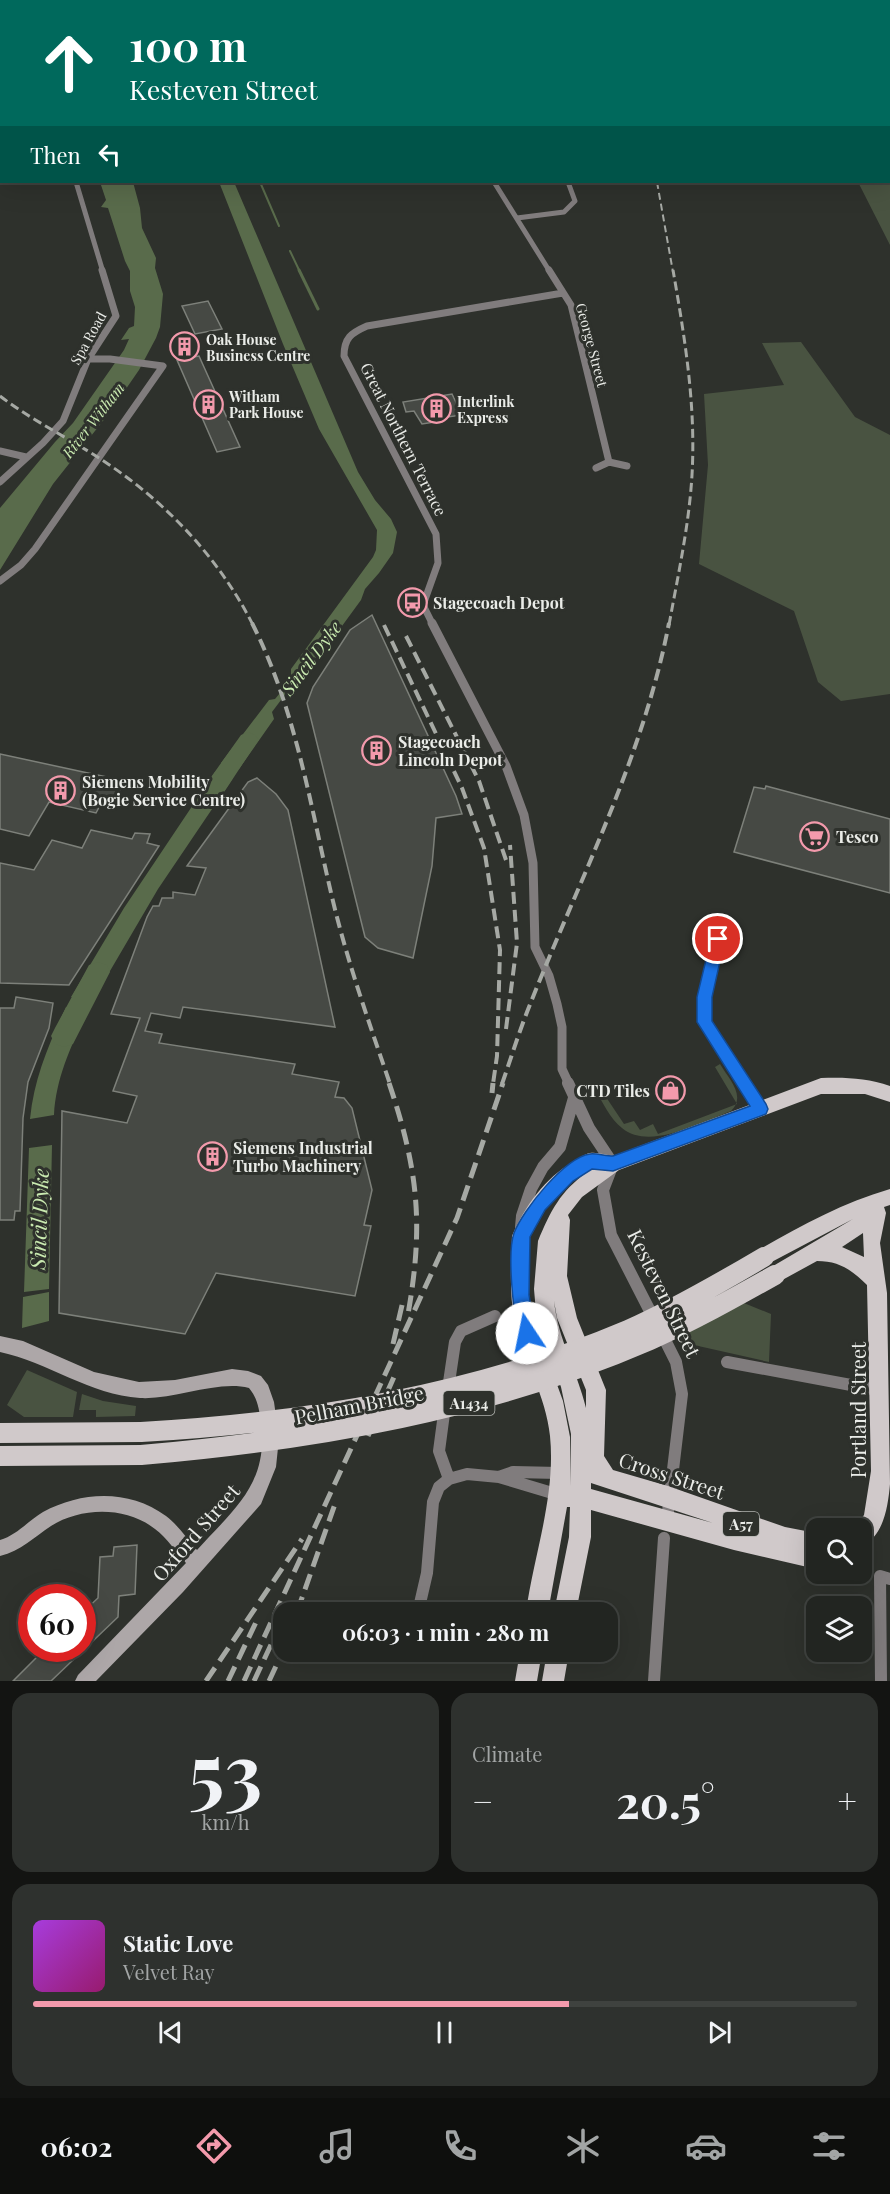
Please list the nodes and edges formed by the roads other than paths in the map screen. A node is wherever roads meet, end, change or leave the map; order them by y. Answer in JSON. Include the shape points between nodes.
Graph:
{"nodes":[{"id":1,"x":76,"y":183,"type":"edge"},
{"id":2,"x":495,"y":183,"type":"edge"},
{"id":3,"x":568,"y":183,"type":"edge"},
{"id":4,"x":517,"y":218,"type":"junction"},
{"id":5,"x":563,"y":293,"type":"junction"},
{"id":6,"x":88,"y":359,"type":"junction"},
{"id":7,"x":0,"y":451,"type":"edge"},
{"id":8,"x":26,"y":457,"type":"junction"},
{"id":9,"x":609,"y":462,"type":"junction"},
{"id":10,"x":627,"y":466,"type":"dead end"},
{"id":11,"x":596,"y":468,"type":"dead end"},
{"id":12,"x":0,"y":482,"type":"edge"},
{"id":13,"x":0,"y":581,"type":"edge"},
{"id":14,"x":718,"y":939,"type":"dead end"},
{"id":15,"x":890,"y":1094,"type":"edge"},
{"id":16,"x":574,"y":1098,"type":"junction"},
{"id":17,"x":760,"y":1109,"type":"junction"},
{"id":18,"x":613,"y":1164,"type":"junction"},
{"id":19,"x":890,"y":1198,"type":"edge"},
{"id":20,"x":562,"y":1208,"type":"junction"},
{"id":21,"x":875,"y":1215,"type":"junction"},
{"id":22,"x":521,"y":1236,"type":"junction"},
{"id":23,"x":816,"y":1252,"type":"junction"},
{"id":24,"x":875,"y":1279,"type":"junction"},
{"id":25,"x":495,"y":1316,"type":"dead end"},
{"id":26,"x":0,"y":1344,"type":"edge"},
{"id":27,"x":884,"y":1348,"type":"edge"},
{"id":28,"x":727,"y":1362,"type":"dead end"},
{"id":29,"x":878,"y":1390,"type":"junction"},
{"id":30,"x":0,"y":1433,"type":"edge"},
{"id":31,"x":0,"y":1456,"type":"edge"},
{"id":32,"x":560,"y":1473,"type":"junction"},
{"id":33,"x":582,"y":1474,"type":"junction"},
{"id":34,"x":499,"y":1477,"type":"junction"},
{"id":35,"x":606,"y":1477,"type":"junction"},
{"id":36,"x":449,"y":1479,"type":"junction"},
{"id":37,"x":559,"y":1495,"type":"junction"},
{"id":38,"x":581,"y":1496,"type":"junction"},
{"id":39,"x":668,"y":1496,"type":"junction"},
{"id":40,"x":872,"y":1521,"type":"edge"},
{"id":41,"x":665,"y":1529,"type":"junction"},
{"id":42,"x":806,"y":1542,"type":"edge"},
{"id":43,"x":0,"y":1548,"type":"edge"},
{"id":44,"x":806,"y":1557,"type":"edge"},
{"id":45,"x":197,"y":1563,"type":"junction"},
{"id":46,"x":885,"y":1578,"type":"edge"},
{"id":47,"x":420,"y":1602,"type":"edge"},
{"id":48,"x":539,"y":1602,"type":"edge"},
{"id":49,"x":567,"y":1602,"type":"edge"},
{"id":50,"x":529,"y":1662,"type":"edge"},
{"id":51,"x":556,"y":1662,"type":"edge"},
{"id":52,"x":84,"y":1681,"type":"edge"},
{"id":53,"x":526,"y":1681,"type":"edge"},
{"id":54,"x":553,"y":1681,"type":"edge"},
{"id":55,"x":654,"y":1681,"type":"edge"},
{"id":56,"x":881,"y":1681,"type":"edge"}],
"edges":[{"from":1,"to":6,"type":"street","name":"Spa Road","via":[[116,312]]},
{"from":2,"to":4,"type":"street","name":"George Street"},
{"from":3,"to":4,"type":"street","via":[[575,201],[564,212]]},
{"from":4,"to":5,"type":"street","name":"George Street"},
{"from":5,"to":9,"type":"street","name":"George Street","via":[[571,305]]},
{"from":5,"to":16,"type":"street","name":"Great Northern Terrace","via":[[367,326],[353,332],[344,343],[344,356],[436,534],[438,563],[423,605],[506,766],[524,815],[533,863],[534,946],[557,1004],[562,1027],[562,1069]]},
{"from":6,"to":8,"type":"street","name":"Spa Road","via":[[63,421]]},
{"from":6,"to":13,"type":"street","via":[[163,366],[35,549]]},
{"from":7,"to":8,"type":"street"},
{"from":8,"to":12,"type":"street","name":"Spa Road"},
{"from":9,"to":10,"type":"street"},
{"from":9,"to":11,"type":"street"},
{"from":14,"to":17,"type":"street","via":[[705,997],[705,1022]]},
{"from":15,"to":17,"type":"main road","via":[[867,1086],[822,1086]]},
{"from":16,"to":18,"type":"street","name":"Great Northern Terrace"},
{"from":16,"to":22,"type":"street","via":[[560,1148],[531,1189],[522,1216]]},
{"from":17,"to":18,"type":"main road"},
{"from":18,"to":20,"type":"main road","via":[[576,1191]]},
{"from":18,"to":22,"type":"main road","via":[[590,1161],[567,1175],[539,1204]]},
{"from":18,"to":39,"type":"street","name":"Kesteven Street","via":[[603,1190],[611,1235],[680,1377],[681,1405]]},
{"from":19,"to":21,"type":"main road","number":"A1434"},
{"from":19,"to":30,"type":"main road","name":"Pelham Bridge","number":"A1434","bridge":true,"via":[[862,1204],[842,1214],[687,1302],[607,1338],[505,1372],[411,1396],[217,1428]]},
{"from":20,"to":33,"type":"main road","via":[[547,1241],[543,1289],[547,1324],[574,1399],[581,1434]]},
{"from":20,"to":35,"type":"main road","via":[[558,1276],[567,1318],[596,1390],[594,1459]]},
{"from":21,"to":23,"type":"main road","number":"A1434"},
{"from":21,"to":24,"type":"main road","name":"Portland Street","via":[[871,1243]]},
{"from":22,"to":32,"type":"main road","via":[[520,1295],[527,1333],[553,1401],[560,1437]]},
{"from":23,"to":24,"type":"main road","via":[[850,1258]]},
{"from":23,"to":31,"type":"main road","name":"Pelham Bridge","number":"A1434","bridge":true,"via":[[635,1347],[490,1398],[296,1440],[141,1455]]},
{"from":24,"to":27,"type":"main road","name":"Portland Street"},
{"from":25,"to":36,"type":"street","via":[[462,1331],[455,1342],[439,1451]]},
{"from":26,"to":45,"type":"main road","name":"Oxford Street","via":[[23,1349],[93,1380],[127,1388],[155,1390],[232,1377],[255,1383],[266,1402],[271,1437],[268,1467],[255,1498]]},
{"from":27,"to":29,"type":"main road","name":"Portland Street"},
{"from":28,"to":29,"type":"street"},
{"from":29,"to":40,"type":"main road","name":"Portland Street","via":[[881,1471]]},
{"from":32,"to":33,"type":"main road","name":"Cross Street"},
{"from":32,"to":34,"type":"street","via":[[513,1472]]},
{"from":32,"to":37,"type":"main road"},
{"from":33,"to":35,"type":"main road","name":"Cross Street","number":"A57"},
{"from":33,"to":38,"type":"main road"},
{"from":34,"to":36,"type":"street","via":[[467,1473]]},
{"from":34,"to":37,"type":"street"},
{"from":35,"to":39,"type":"main road","name":"Cross Street","number":"A57"},
{"from":36,"to":47,"type":"street","via":[[439,1487],[433,1502]]},
{"from":37,"to":38,"type":"main road"},
{"from":37,"to":48,"type":"main road"},
{"from":38,"to":41,"type":"main road","number":"A57"},
{"from":38,"to":49,"type":"main road","via":[[580,1537]]},
{"from":39,"to":41,"type":"street","name":"Kesteven Street"},
{"from":39,"to":42,"type":"main road","name":"Cross Street","number":"A57","via":[[751,1527]]},
{"from":41,"to":44,"type":"main road","number":"A57"},
{"from":41,"to":55,"type":"street","name":"Kesteven Street"},
{"from":43,"to":45,"type":"main road","via":[[27,1535],[50,1517],[81,1506],[112,1503],[137,1509],[160,1522]]},
{"from":45,"to":52,"type":"main road","name":"Oxford Street"},
{"from":46,"to":56,"type":"street"},
{"from":50,"to":53,"type":"main road"},
{"from":51,"to":54,"type":"main road"}]}
